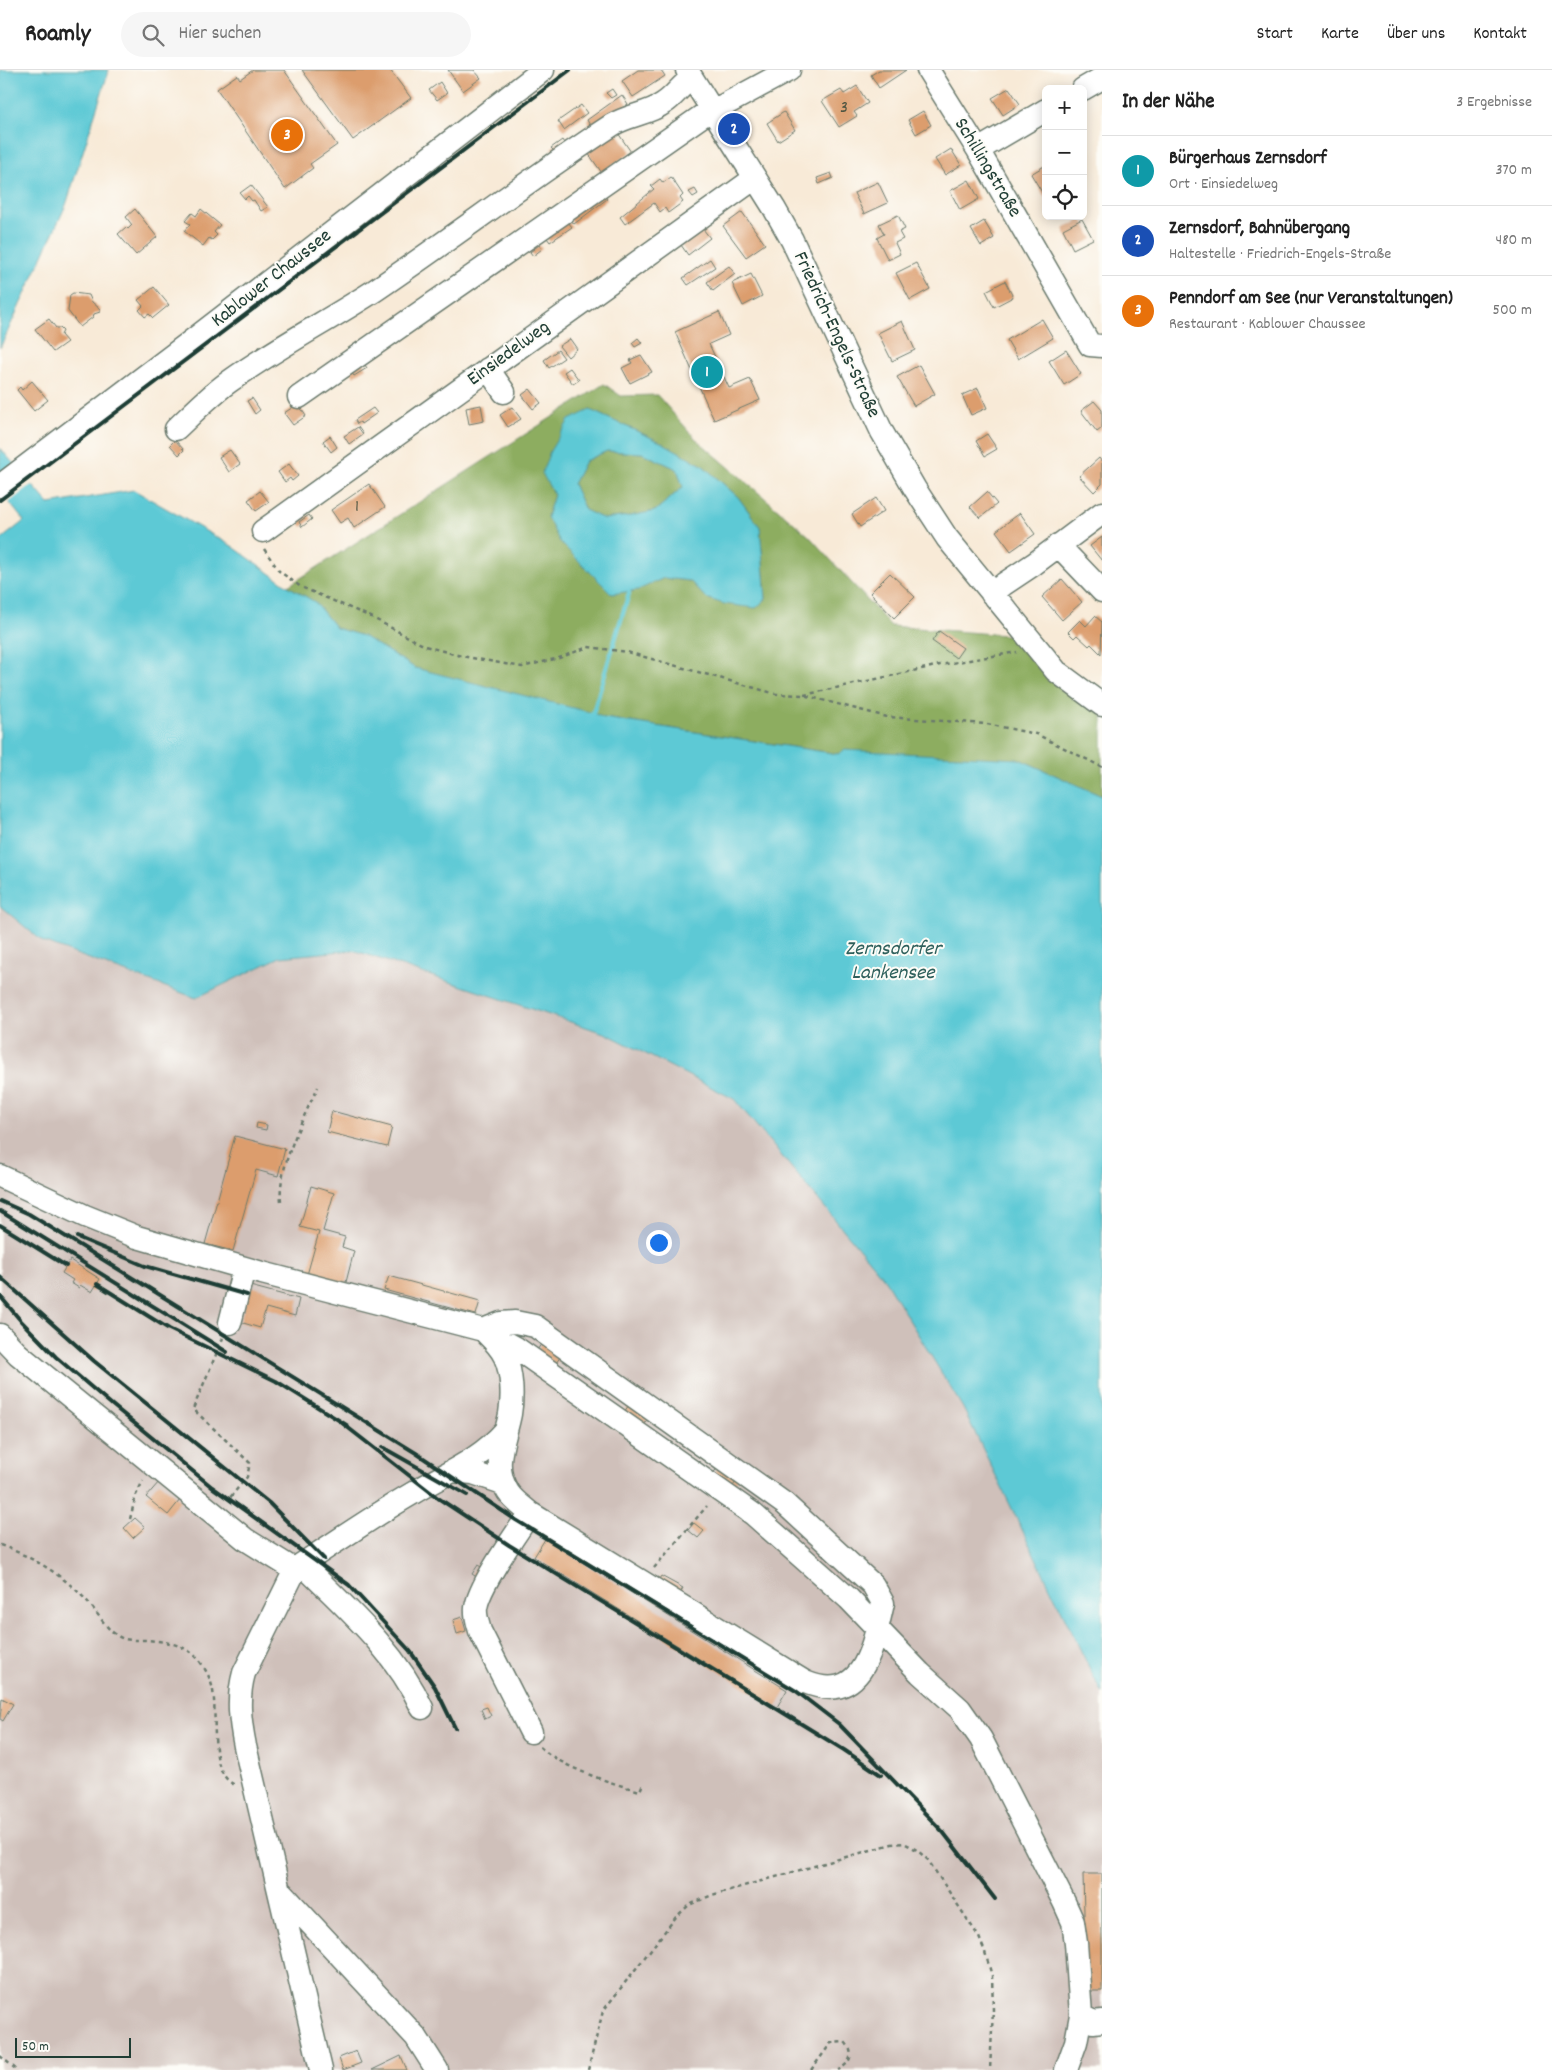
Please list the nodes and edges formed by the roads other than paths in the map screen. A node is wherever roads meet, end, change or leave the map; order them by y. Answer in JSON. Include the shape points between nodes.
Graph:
{"nodes":[{"id":1,"x":543,"y":70,"type":"edge"},
{"id":2,"x":789,"y":70,"type":"edge"},
{"id":3,"x":928,"y":70,"type":"edge"},
{"id":4,"x":689,"y":74,"type":"edge"},
{"id":5,"x":1102,"y":78,"type":"edge"},
{"id":6,"x":1087,"y":87,"type":"edge"},
{"id":7,"x":713,"y":110,"type":"junction"},
{"id":8,"x":1042,"y":112,"type":"edge"},
{"id":9,"x":978,"y":150,"type":"junction"},
{"id":10,"x":755,"y":178,"type":"junction"},
{"id":11,"x":1096,"y":346,"type":"edge"},
{"id":12,"x":488,"y":369,"type":"junction"},
{"id":13,"x":504,"y":392,"type":"dead end"},
{"id":14,"x":299,"y":397,"type":"dead end"},
{"id":15,"x":176,"y":429,"type":"dead end"},
{"id":16,"x":0,"y":486,"type":"edge"},
{"id":17,"x":1102,"y":513,"type":"edge"},
{"id":18,"x":263,"y":531,"type":"road end"},
{"id":19,"x":1058,"y":545,"type":"junction"},
{"id":20,"x":1102,"y":591,"type":"edge"},
{"id":21,"x":992,"y":594,"type":"junction"},
{"id":22,"x":1102,"y":705,"type":"edge"},
{"id":23,"x":0,"y":1176,"type":"edge"},
{"id":24,"x":244,"y":1268,"type":"junction"},
{"id":25,"x":230,"y":1323,"type":"road end"},
{"id":26,"x":483,"y":1330,"type":"junction"},
{"id":27,"x":0,"y":1335,"type":"edge"},
{"id":28,"x":505,"y":1430,"type":"junction"},
{"id":29,"x":452,"y":1471,"type":"junction"},
{"id":30,"x":503,"y":1483,"type":"junction"},
{"id":31,"x":530,"y":1513,"type":"junction"},
{"id":32,"x":299,"y":1567,"type":"junction"},
{"id":33,"x":877,"y":1627,"type":"junction"},
{"id":34,"x":422,"y":1708,"type":"dead end"},
{"id":35,"x":530,"y":1732,"type":"road end"},
{"id":36,"x":280,"y":1891,"type":"junction"},
{"id":37,"x":1092,"y":2018,"type":"edge"},
{"id":38,"x":322,"y":2070,"type":"edge"},
{"id":39,"x":437,"y":2070,"type":"edge"},
{"id":40,"x":1066,"y":2070,"type":"edge"}],
"edges":[{"from":1,"to":16,"type":"street","name":"Kablower Chaussee"},
{"from":2,"to":7,"type":"street"},
{"from":3,"to":9,"type":"street","name":"Schillingstraße"},
{"from":4,"to":7,"type":"street","name":"Friedrich-Engels-Straße"},
{"from":4,"to":15,"type":"street","via":[[676,94],[662,104],[616,123],[373,292],[254,364]]},
{"from":5,"to":6,"type":"street"},
{"from":7,"to":10,"type":"street","name":"Friedrich-Engels-Straße"},
{"from":7,"to":14,"type":"street"},
{"from":8,"to":9,"type":"street"},
{"from":9,"to":11,"type":"street","name":"Schillingstraße"},
{"from":10,"to":12,"type":"street","name":"Einsiedelweg"},
{"from":10,"to":21,"type":"street","name":"Friedrich-Engels-Straße","via":[[792,240],[882,432],[947,538]]},
{"from":12,"to":13,"type":"street"},
{"from":12,"to":18,"type":"street","name":"Einsiedelweg"},
{"from":17,"to":19,"type":"street"},
{"from":19,"to":20,"type":"street"},
{"from":19,"to":21,"type":"street"},
{"from":21,"to":22,"type":"street","name":"Friedrich-Engels-Straße","via":[[1056,671]]},
{"from":23,"to":24,"type":"street","via":[[137,1238]]},
{"from":24,"to":25,"type":"street"},
{"from":24,"to":26,"type":"street"},
{"from":26,"to":28,"type":"street","via":[[505,1356],[510,1375],[512,1395]]},
{"from":26,"to":33,"type":"street","via":[[516,1348],[753,1514]]},
{"from":26,"to":33,"type":"street","via":[[502,1323],[535,1326],[785,1504],[873,1584],[883,1603]]},
{"from":27,"to":32,"type":"street","via":[[18,1354],[263,1552]]},
{"from":28,"to":29,"type":"street","via":[[491,1447]]},
{"from":28,"to":30,"type":"street","via":[[499,1465]]},
{"from":29,"to":30,"type":"street","via":[[473,1473]]},
{"from":29,"to":32,"type":"street","via":[[412,1493]]},
{"from":30,"to":31,"type":"street","via":[[508,1493]]},
{"from":31,"to":33,"type":"street","via":[[819,1688],[846,1684],[860,1673],[869,1656]]},
{"from":31,"to":35,"type":"street","via":[[485,1584],[476,1615],[480,1631]]},
{"from":32,"to":34,"type":"street","via":[[361,1624],[399,1666]]},
{"from":32,"to":36,"type":"street","via":[[258,1642],[239,1691],[240,1717],[253,1782]]},
{"from":33,"to":37,"type":"street","via":[[920,1673],[960,1709],[981,1739],[1073,1922]]},
{"from":36,"to":38,"type":"street"},
{"from":36,"to":39,"type":"street","via":[[416,2037]]},
{"from":37,"to":40,"type":"street","via":[[1076,2042]]}]}
